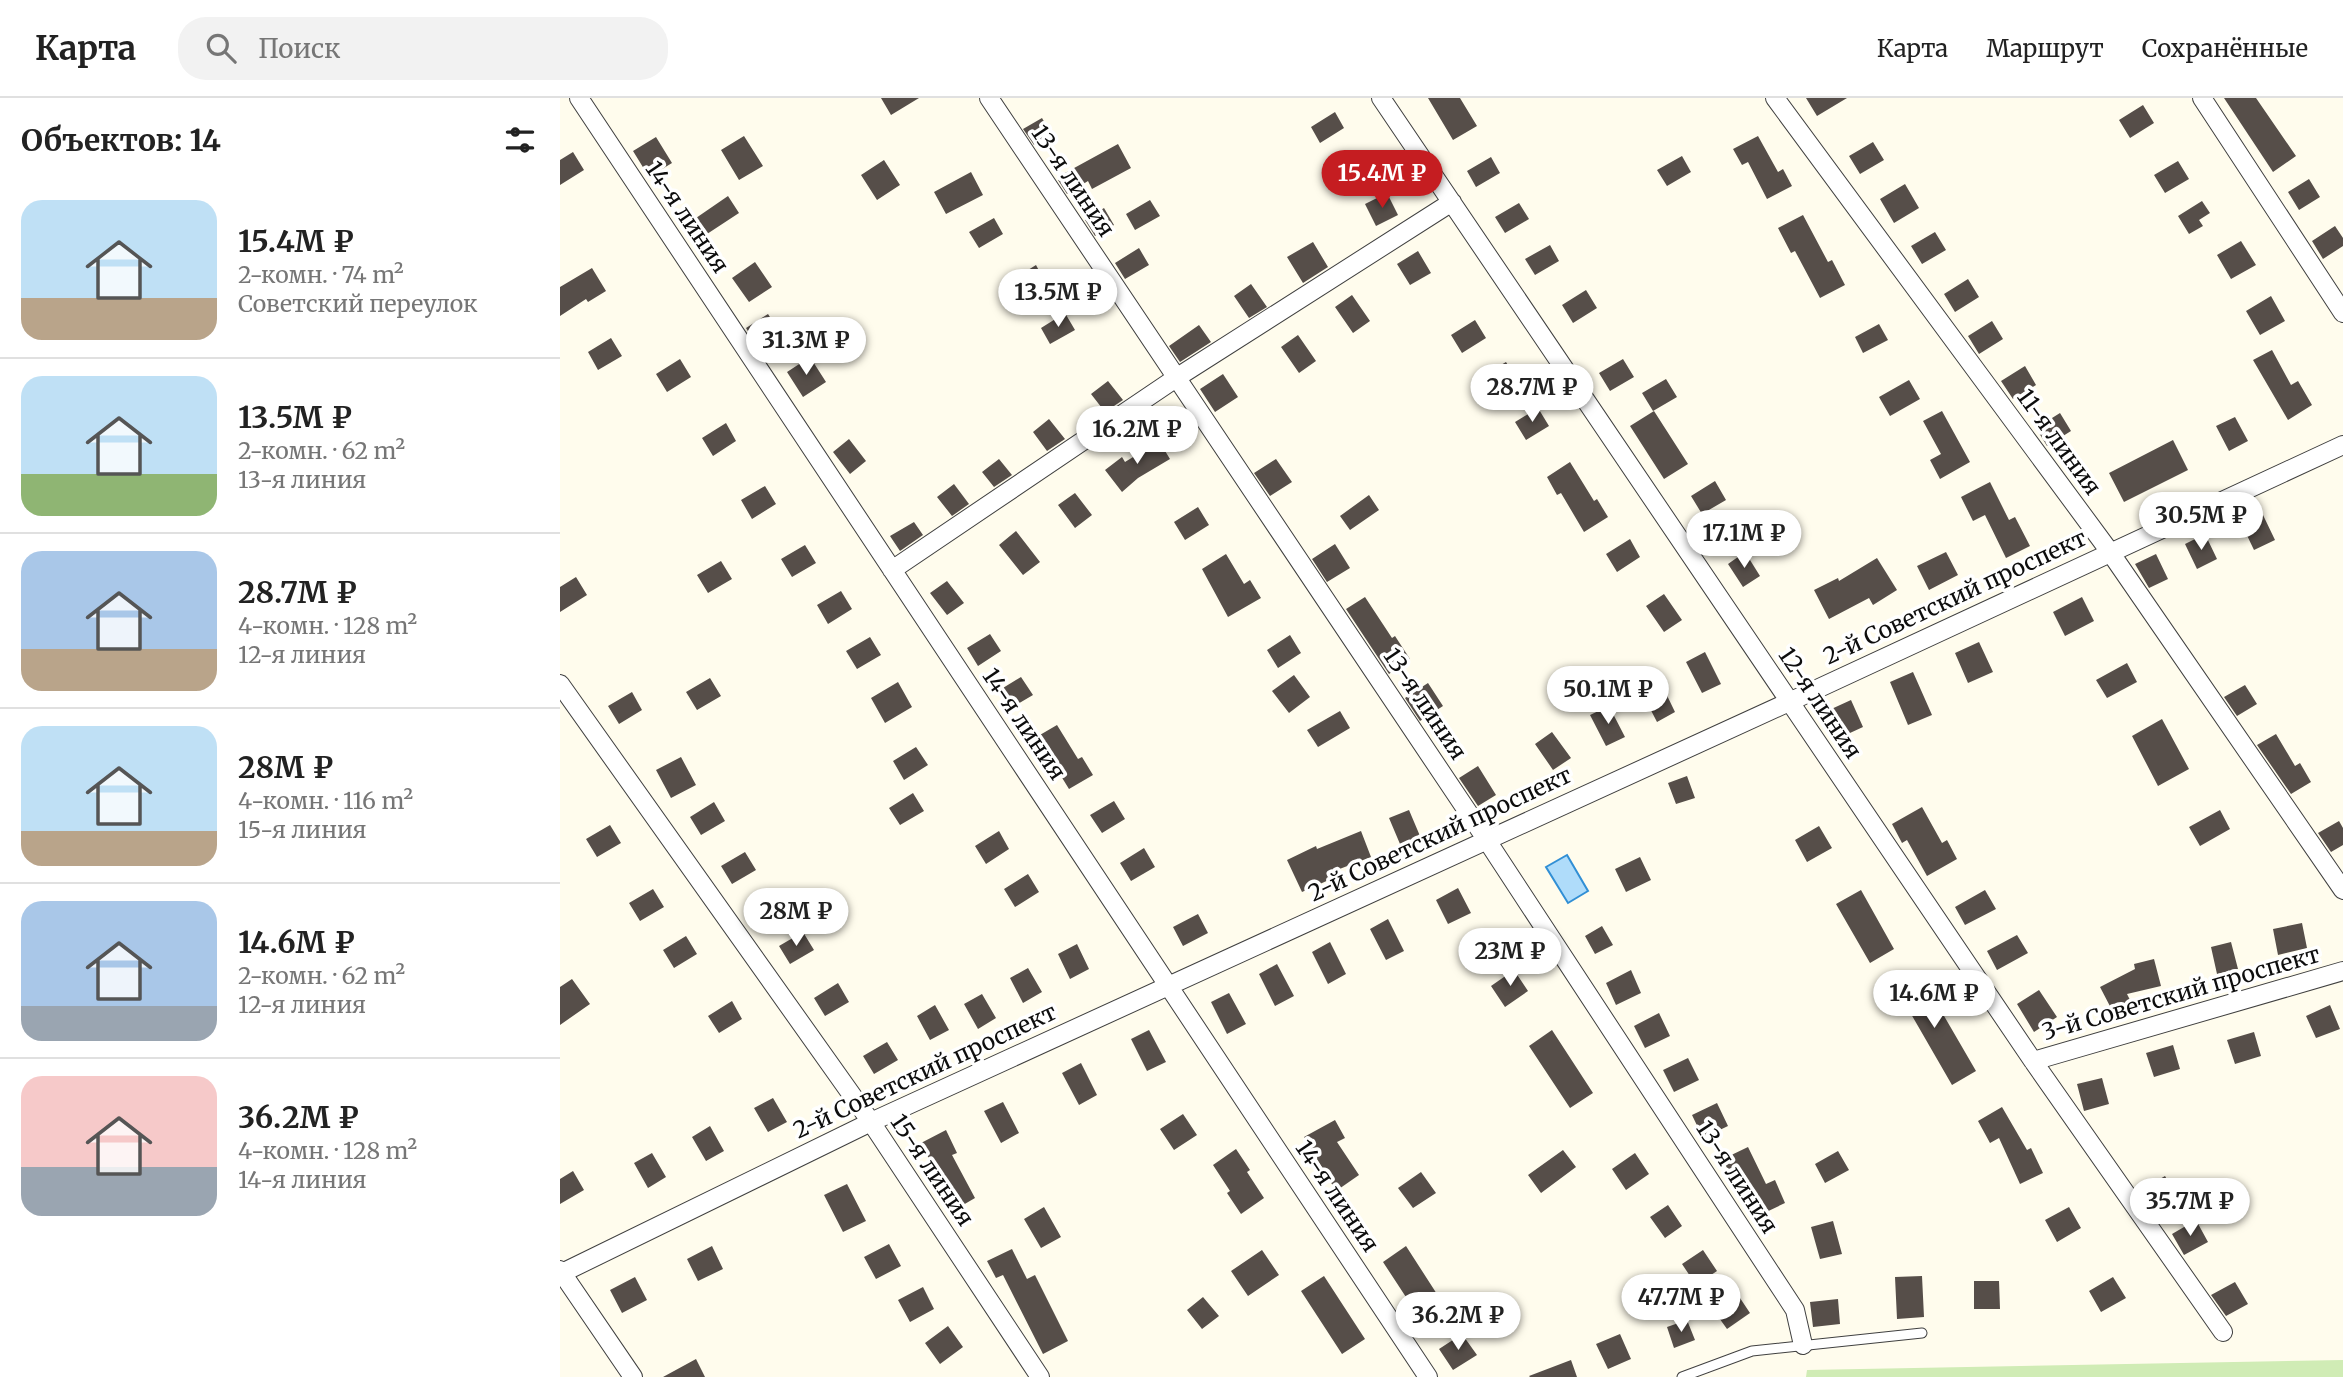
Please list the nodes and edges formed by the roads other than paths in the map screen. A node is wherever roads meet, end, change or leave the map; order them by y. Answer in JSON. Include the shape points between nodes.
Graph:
{"nodes":[{"id":1,"x":579,"y":98,"type":"edge"},
{"id":2,"x":989,"y":98,"type":"edge"},
{"id":3,"x":1381,"y":98,"type":"edge"},
{"id":4,"x":1776,"y":98,"type":"edge"},
{"id":5,"x":2202,"y":98,"type":"edge"},
{"id":6,"x":1452,"y":202,"type":"junction"},
{"id":7,"x":2343,"y":313,"type":"edge"},
{"id":8,"x":1176,"y":378,"type":"junction"},
{"id":9,"x":2343,"y":445,"type":"edge"},
{"id":10,"x":2110,"y":552,"type":"junction"},
{"id":11,"x":892,"y":570,"type":"junction"},
{"id":12,"x":560,"y":684,"type":"edge"},
{"id":13,"x":1789,"y":702,"type":"junction"},
{"id":14,"x":1486,"y":839,"type":"junction"},
{"id":15,"x":2343,"y":890,"type":"edge"},
{"id":16,"x":2343,"y":971,"type":"edge"},
{"id":17,"x":1168,"y":985,"type":"junction"},
{"id":18,"x":2033,"y":1061,"type":"junction"},
{"id":19,"x":871,"y":1122,"type":"junction"},
{"id":20,"x":561,"y":1273,"type":"edge"},
{"id":21,"x":2223,"y":1332,"type":"dead end"},
{"id":22,"x":1922,"y":1333,"type":"dead end"},
{"id":23,"x":1804,"y":1345,"type":"junction"},
{"id":24,"x":633,"y":1377,"type":"edge"},
{"id":25,"x":1040,"y":1377,"type":"edge"},
{"id":26,"x":1427,"y":1377,"type":"edge"},
{"id":27,"x":1682,"y":1377,"type":"edge"}],
"edges":[{"from":1,"to":11,"type":"street","name":"14-я линия"},
{"from":2,"to":8,"type":"street","name":"13-я линия"},
{"from":3,"to":6,"type":"street","name":"12-я линия"},
{"from":4,"to":10,"type":"street","name":"11-я линия"},
{"from":5,"to":7,"type":"street"},
{"from":6,"to":8,"type":"street"},
{"from":6,"to":13,"type":"street","name":"12-я линия"},
{"from":8,"to":11,"type":"street"},
{"from":8,"to":14,"type":"street","name":"13-я линия"},
{"from":9,"to":10,"type":"street","name":"2-й Советский проспект"},
{"from":10,"to":13,"type":"street","name":"2-й Советский проспект"},
{"from":10,"to":15,"type":"street","name":"11-я линия"},
{"from":11,"to":17,"type":"street","name":"14-я линия"},
{"from":12,"to":19,"type":"street","name":"15-я линия"},
{"from":13,"to":14,"type":"street","name":"2-й Советский проспект"},
{"from":13,"to":18,"type":"street","name":"12-я линия"},
{"from":14,"to":17,"type":"street","name":"2-й Советский проспект"},
{"from":14,"to":23,"type":"street","name":"13-я линия","via":[[1795,1310]]},
{"from":16,"to":18,"type":"street","name":"3-й Советский проспект"},
{"from":17,"to":19,"type":"street","name":"2-й Советский проспект"},
{"from":17,"to":26,"type":"street","name":"14-я линия"},
{"from":18,"to":21,"type":"street","name":"12-я линия"},
{"from":19,"to":20,"type":"street","name":"2-й Советский проспект"},
{"from":19,"to":25,"type":"street","name":"15-я линия"},
{"from":20,"to":24,"type":"street"},
{"from":22,"to":23,"type":"lane"},
{"from":23,"to":27,"type":"lane","via":[[1752,1350]]}]}
